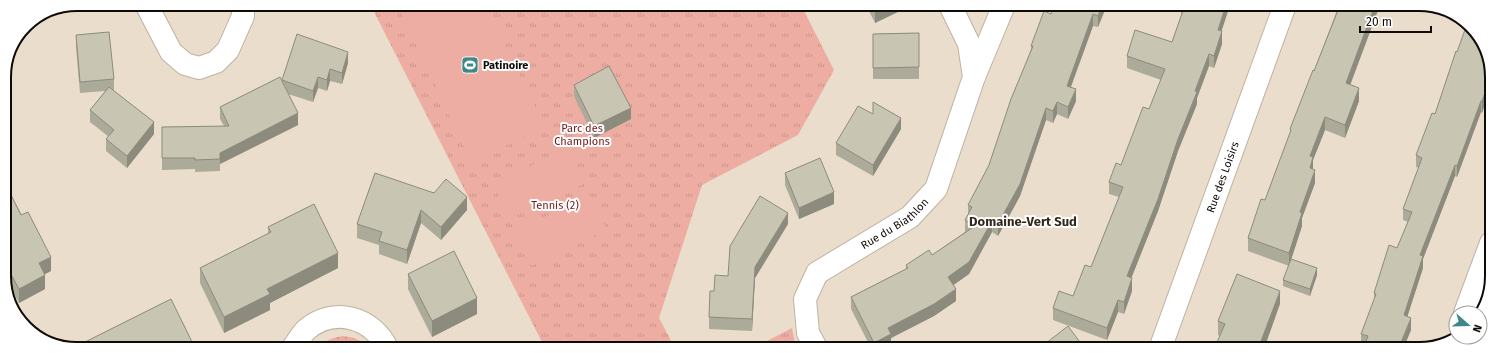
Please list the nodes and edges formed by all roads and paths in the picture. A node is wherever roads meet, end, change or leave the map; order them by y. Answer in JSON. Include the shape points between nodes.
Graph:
{"nodes":[{"id":1,"x":150,"y":11,"type":"edge"},
{"id":2,"x":243,"y":11,"type":"edge"},
{"id":3,"x":953,"y":11,"type":"edge"},
{"id":4,"x":1002,"y":11,"type":"edge"},
{"id":5,"x":1283,"y":11,"type":"edge"},
{"id":6,"x":974,"y":77,"type":"junction"},
{"id":7,"x":1485,"y":271,"type":"edge"},
{"id":8,"x":1469,"y":305,"type":"edge"},
{"id":9,"x":297,"y":342,"type":"edge"},
{"id":10,"x":384,"y":342,"type":"edge"},
{"id":11,"x":813,"y":342,"type":"edge"},
{"id":12,"x":1163,"y":342,"type":"edge"}],
"edges":[{"from":1,"to":2,"type":"street","via":[[171,52],[186,64],[200,68],[216,62],[228,50],[243,16]]},
{"from":3,"to":6,"type":"street","name":"Rue du Biathlon","via":[[969,44]]},
{"from":4,"to":6,"type":"street","name":"Rue du Biathlon"},
{"from":5,"to":12,"type":"street","name":"Rue des Loisirs"},
{"from":6,"to":11,"type":"street","name":"Rue du Biathlon","via":[[936,189],[910,217],[817,273],[804,299],[808,333]]},
{"from":7,"to":8,"type":"street"},
{"from":9,"to":10,"type":"street","via":[[314,324],[334,318],[345,318],[365,324]]}]}
